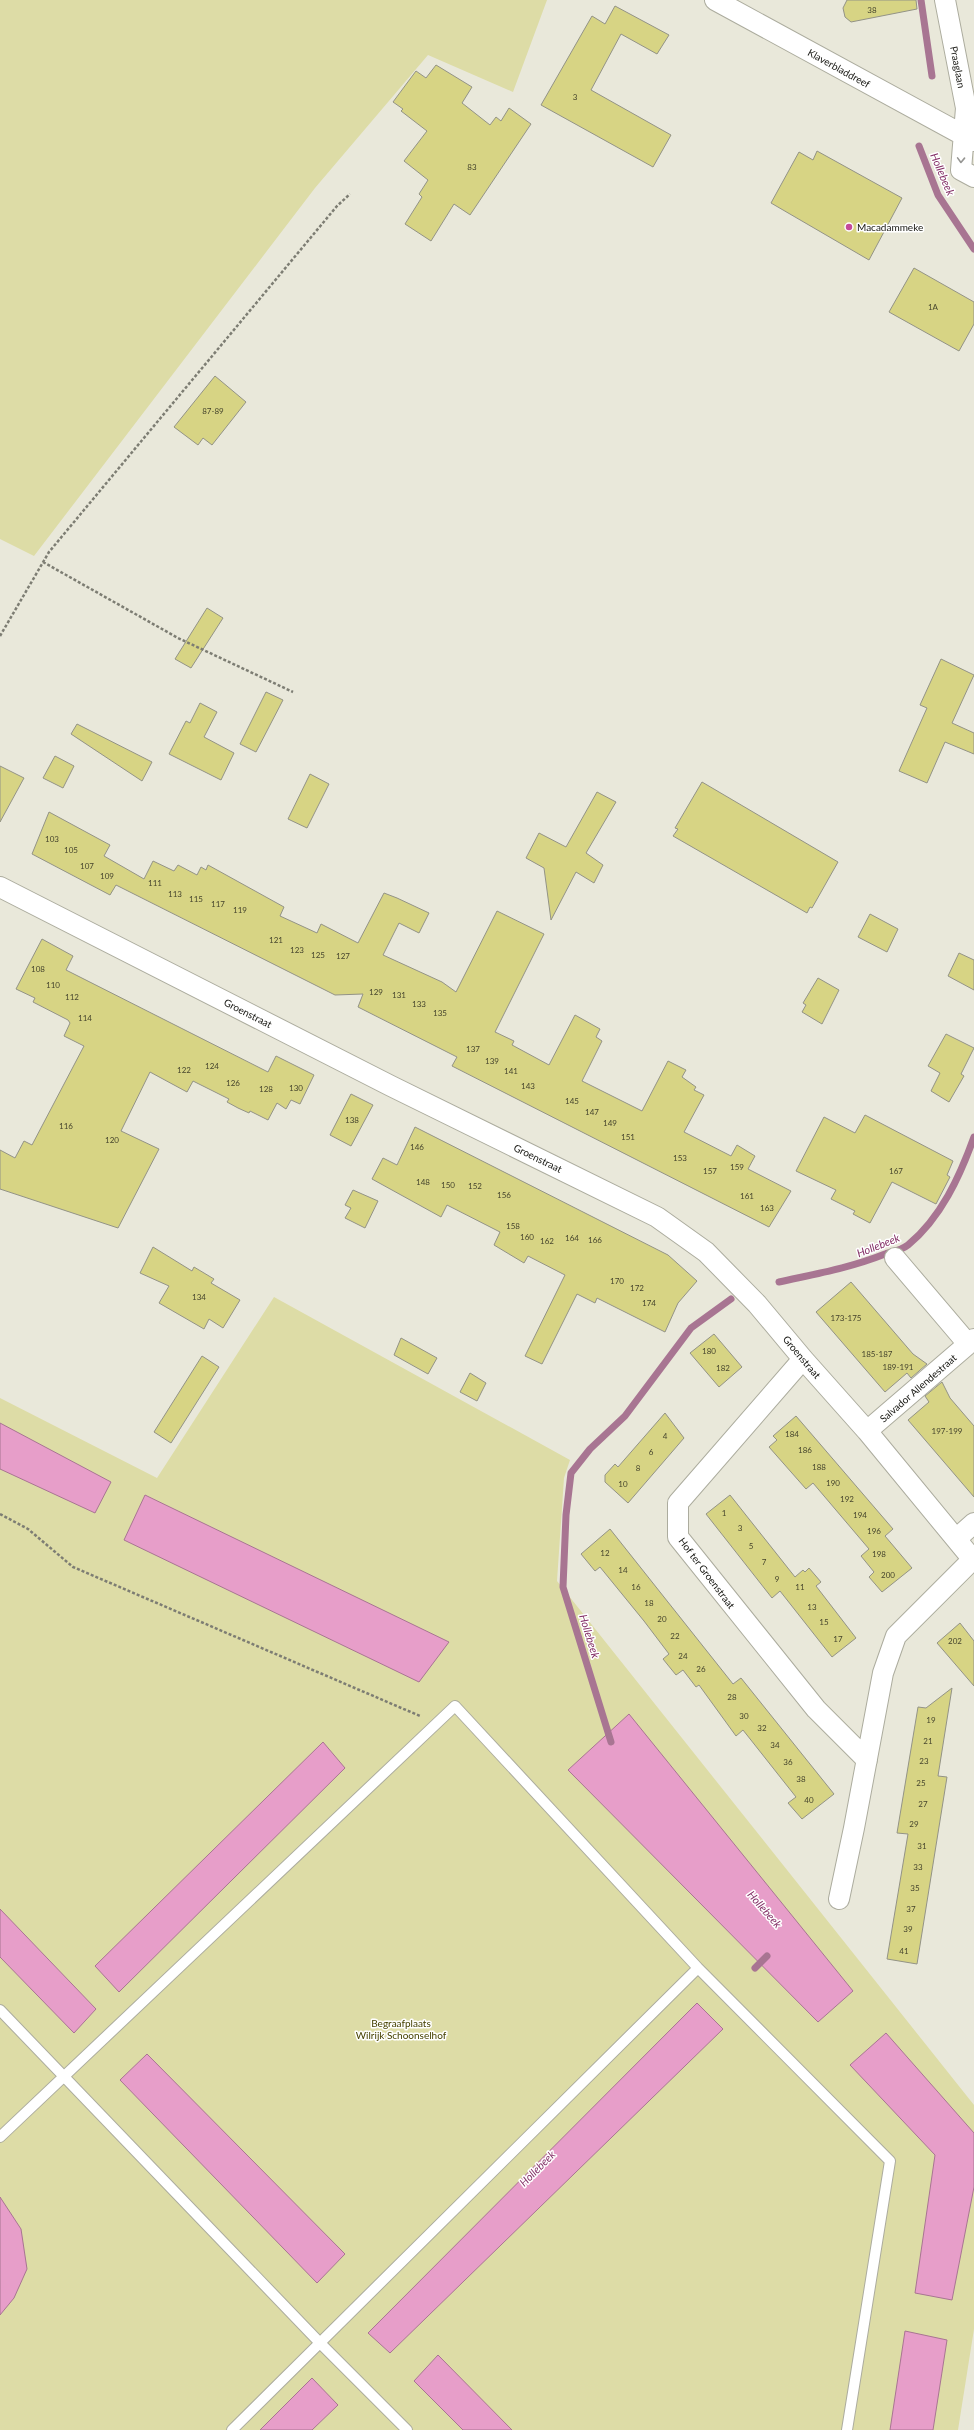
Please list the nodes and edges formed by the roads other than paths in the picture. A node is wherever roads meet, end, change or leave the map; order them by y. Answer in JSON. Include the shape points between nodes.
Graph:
{"nodes":[{"id":1,"x":715,"y":0,"type":"edge"},
{"id":2,"x":945,"y":0,"type":"edge"},
{"id":3,"x":968,"y":138,"type":"edge"},
{"id":4,"x":974,"y":177,"type":"edge"},
{"id":5,"x":0,"y":887,"type":"edge"},
{"id":6,"x":895,"y":1258,"type":"dead end"},
{"id":7,"x":971,"y":1341,"type":"edge"},
{"id":8,"x":803,"y":1359,"type":"junction"},
{"id":9,"x":867,"y":1431,"type":"junction"},
{"id":10,"x":974,"y":1523,"type":"edge"},
{"id":11,"x":956,"y":1539,"type":"junction"},
{"id":12,"x":973,"y":1560,"type":"edge"},
{"id":13,"x":867,"y":1760,"type":"junction"},
{"id":14,"x":839,"y":1899,"type":"dead end"},
{"id":15,"x":698,"y":1968,"type":"junction"},
{"id":16,"x":0,"y":2010,"type":"edge"},
{"id":17,"x":65,"y":2076,"type":"junction"},
{"id":18,"x":0,"y":2137,"type":"edge"},
{"id":19,"x":321,"y":2344,"type":"junction"},
{"id":20,"x":232,"y":2430,"type":"edge"},
{"id":21,"x":407,"y":2430,"type":"edge"},
{"id":22,"x":846,"y":2430,"type":"edge"}],
"edges":[{"from":1,"to":3,"type":"street","name":"Klaverbladdreef"},
{"from":2,"to":3,"type":"street","name":"Praaglaan","via":[[966,108]]},
{"from":3,"to":4,"type":"street","one_way":true,"via":[[961,170]]},
{"from":5,"to":8,"type":"street","name":"Groenstraat","via":[[657,1218],[706,1252],[757,1304]]},
{"from":6,"to":7,"type":"street","name":"Salvador Allendestraat"},
{"from":7,"to":9,"type":"street","name":"Salvador Allendestraat"},
{"from":8,"to":9,"type":"street","name":"Groenstraat"},
{"from":8,"to":13,"type":"street","name":"Hof ter Groenstraat","via":[[678,1502],[678,1537],[816,1709]]},
{"from":9,"to":11,"type":"street","name":"Groenstraat"},
{"from":10,"to":11,"type":"street"},
{"from":11,"to":12,"type":"street","name":"Groenstraat"},
{"from":12,"to":13,"type":"street","via":[[896,1636],[883,1673]]},
{"from":13,"to":14,"type":"street"},
{"from":15,"to":17,"type":"lane","via":[[455,1706]]},
{"from":15,"to":19,"type":"lane"},
{"from":15,"to":22,"type":"lane","via":[[890,2162]]},
{"from":16,"to":17,"type":"lane"},
{"from":17,"to":18,"type":"lane"},
{"from":17,"to":19,"type":"lane"},
{"from":19,"to":20,"type":"lane"},
{"from":19,"to":21,"type":"lane"}]}
